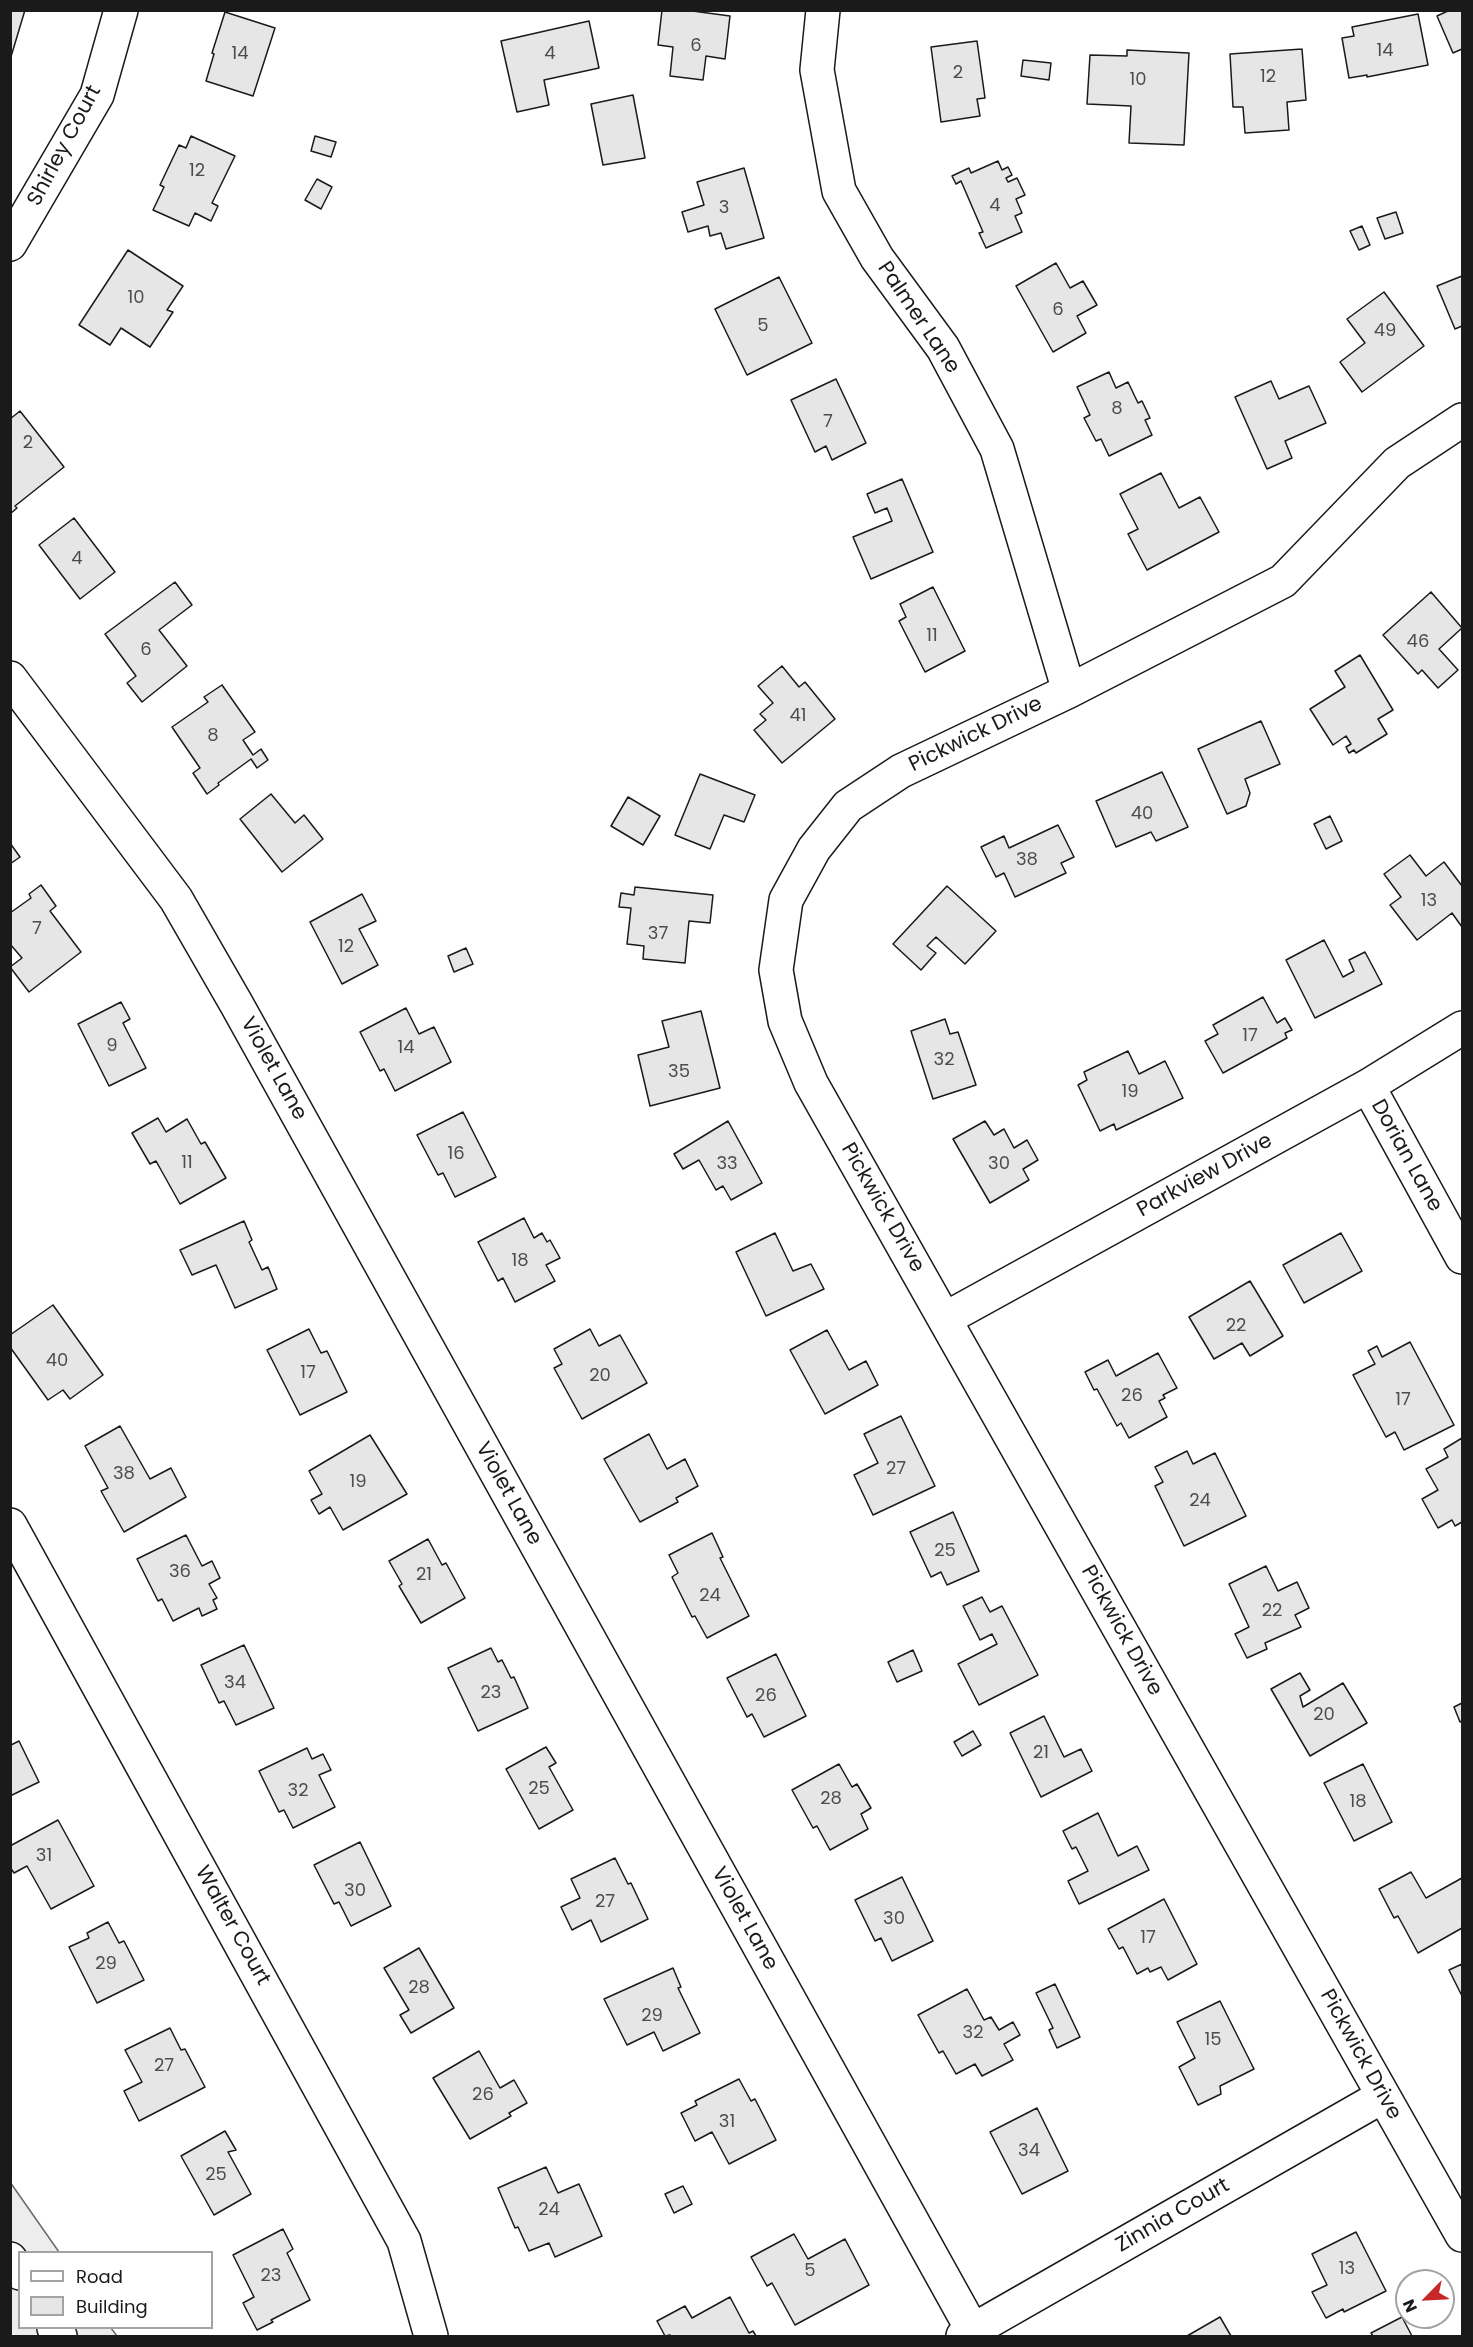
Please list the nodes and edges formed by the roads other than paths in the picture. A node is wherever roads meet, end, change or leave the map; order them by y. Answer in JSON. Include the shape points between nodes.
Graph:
{"nodes":[{"id":1,"x":120,"y":10,"type":"edge"},
{"id":2,"x":824,"y":10,"type":"edge"},
{"id":3,"x":10,"y":244,"type":"edge"},
{"id":4,"x":1462,"y":420,"type":"edge"},
{"id":5,"x":10,"y":678,"type":"edge"},
{"id":6,"x":1069,"y":691,"type":"junction"},
{"id":7,"x":1462,"y":1028,"type":"edge"},
{"id":8,"x":1368,"y":1086,"type":"junction"},
{"id":9,"x":1462,"y":1257,"type":"edge"},
{"id":10,"x":945,"y":1319,"type":"junction"},
{"id":11,"x":10,"y":1525,"type":"edge"},
{"id":12,"x":1383,"y":2096,"type":"junction"},
{"id":13,"x":1462,"y":2235,"type":"edge"},
{"id":14,"x":968,"y":2334,"type":"edge"},
{"id":15,"x":431,"y":2337,"type":"edge"}],
"edges":[{"from":1,"to":3,"type":"street","name":"Shirley Court","via":[[97,95]]},
{"from":2,"to":6,"type":"street","name":"Palmer Lane","via":[[817,70],[839,191],[877,258],[943,348],[998,449]]},
{"from":4,"to":6,"type":"street","name":"Pickwick Drive","via":[[1397,463],[1283,582]]},
{"from":5,"to":14,"type":"street","name":"Violet Lane","via":[[176,899]]},
{"from":6,"to":10,"type":"street","name":"Pickwick Drive","via":[[901,771],[848,806],[814,849],[786,900],[776,970],[785,1021],[811,1083]]},
{"from":7,"to":8,"type":"street","name":"Parkview Drive"},
{"from":8,"to":9,"type":"street","name":"Dorian Lane"},
{"from":8,"to":10,"type":"street","name":"Parkview Drive"},
{"from":10,"to":12,"type":"street","name":"Pickwick Drive"},
{"from":11,"to":15,"type":"street","name":"Walter Court","via":[[404,2241]]},
{"from":12,"to":13,"type":"street","name":"Pickwick Drive"},
{"from":12,"to":14,"type":"street","name":"Zinnia Court"}]}
